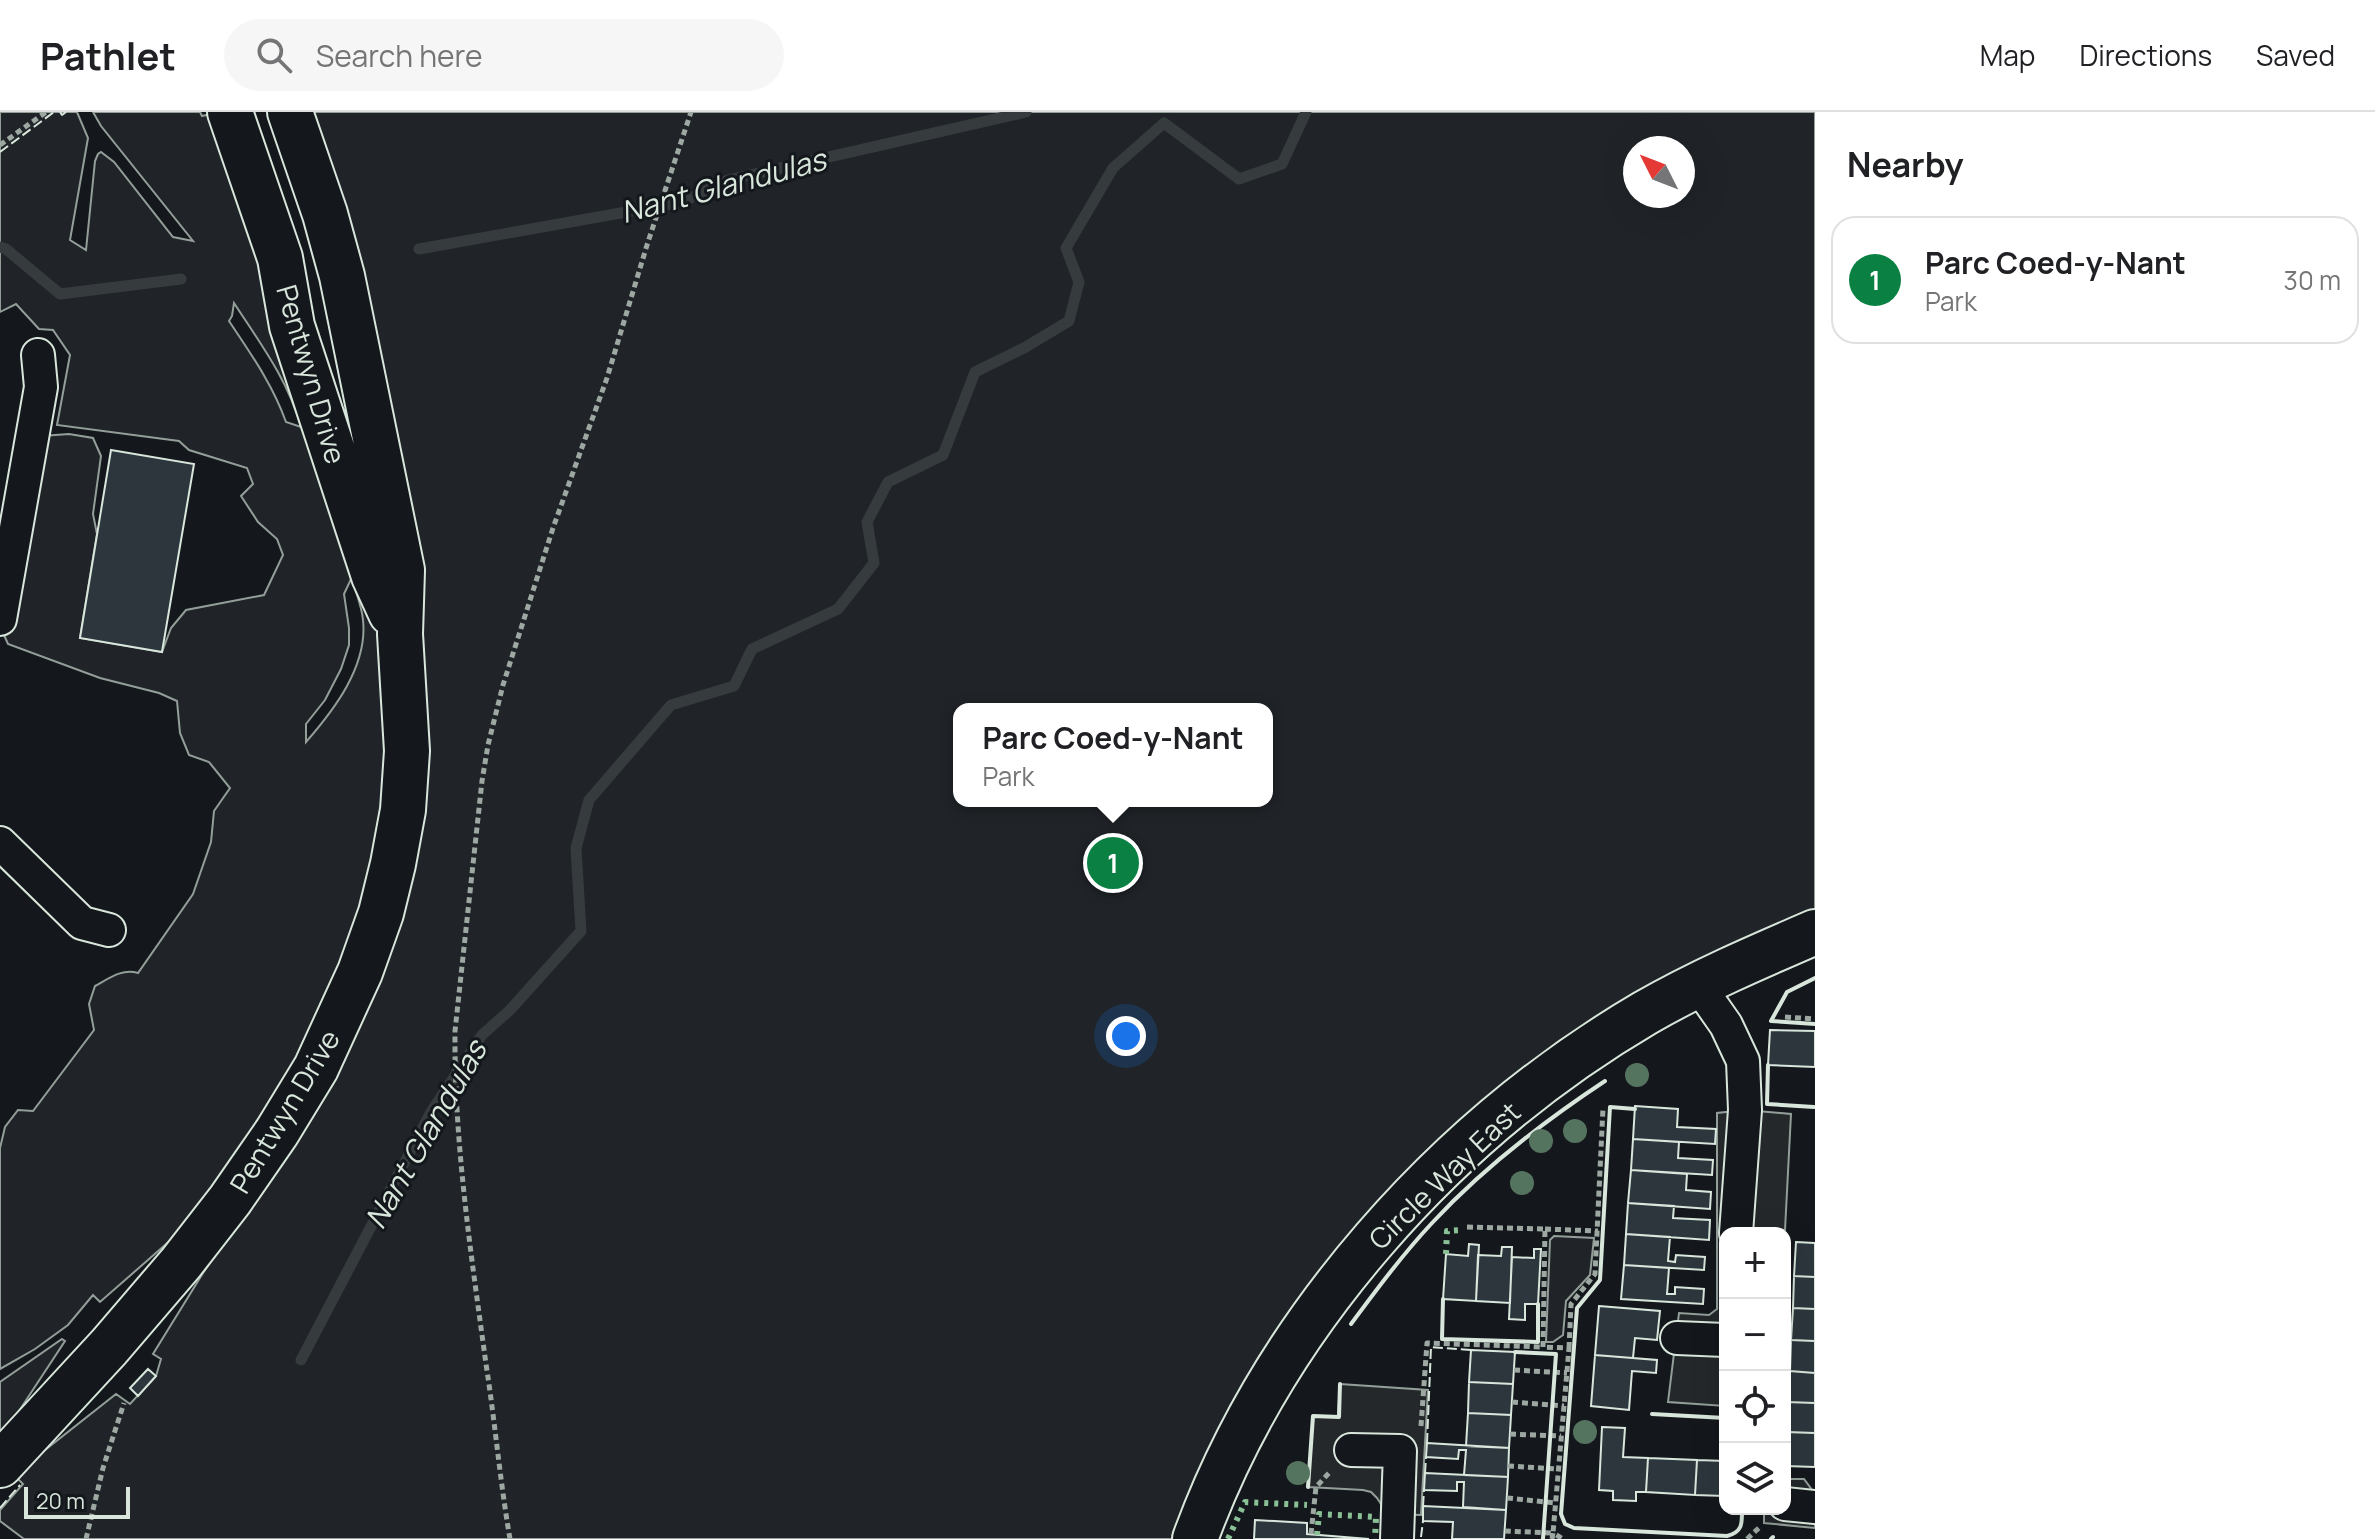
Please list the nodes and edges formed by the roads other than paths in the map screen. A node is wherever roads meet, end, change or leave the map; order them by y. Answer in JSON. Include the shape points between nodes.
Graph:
{"nodes":[{"id":1,"x":230,"y":112,"type":"edge"},
{"id":2,"x":290,"y":112,"type":"edge"},
{"id":3,"x":38,"y":355,"type":"dead end"},
{"id":4,"x":0,"y":619,"type":"edge"},
{"id":5,"x":400,"y":634,"type":"junction"},
{"id":6,"x":0,"y":843,"type":"edge"},
{"id":7,"x":109,"y":930,"type":"dead end"},
{"id":8,"x":1815,"y":932,"type":"edge"},
{"id":9,"x":1698,"y":985,"type":"junction"},
{"id":10,"x":1736,"y":1227,"type":"edge"},
{"id":11,"x":1677,"y":1338,"type":"dead end"},
{"id":12,"x":1719,"y":1340,"type":"edge"},
{"id":13,"x":1351,"y":1450,"type":"road end"},
{"id":14,"x":0,"y":1465,"type":"edge"},
{"id":15,"x":1791,"y":1505,"type":"edge"},
{"id":16,"x":1815,"y":1507,"type":"edge"},
{"id":17,"x":1195,"y":1539,"type":"edge"},
{"id":18,"x":1397,"y":1539,"type":"edge"}],
"edges":[{"from":1,"to":5,"type":"street","name":"Pentwyn Drive","via":[[280,258],[292,326],[374,576]]},
{"from":2,"to":5,"type":"street","name":"Pentwyn Drive","via":[[325,214],[350,311],[402,570]]},
{"from":3,"to":4,"type":"street","via":[[41,387]]},
{"from":5,"to":14,"type":"street","name":"Pentwyn Drive","via":[[407,751],[403,810],[381,913],[316,1068],[230,1200],[181,1263]]},
{"from":6,"to":7,"type":"street","via":[[82,923]]},
{"from":8,"to":9,"type":"street","name":"Circle Way East"},
{"from":9,"to":10,"type":"street","via":[[1743,1061]]},
{"from":9,"to":17,"type":"street","name":"Circle Way East","via":[[1644,1014],[1515,1104],[1399,1211],[1335,1286],[1254,1408]]},
{"from":11,"to":12,"type":"street"},
{"from":13,"to":18,"type":"street","via":[[1400,1451]]},
{"from":15,"to":16,"type":"street"}]}
